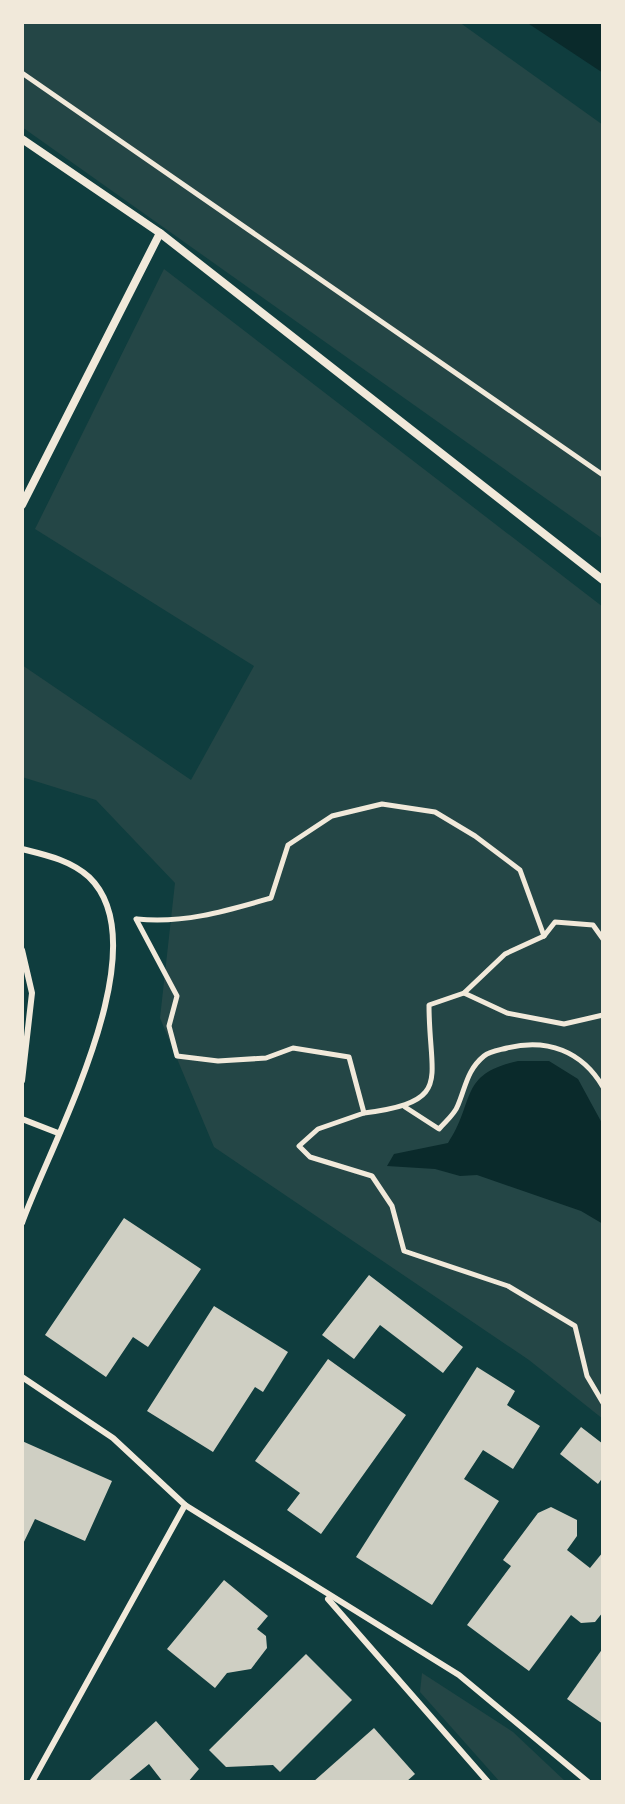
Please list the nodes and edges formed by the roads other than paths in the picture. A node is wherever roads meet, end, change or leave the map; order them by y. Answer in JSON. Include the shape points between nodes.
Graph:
{"nodes":[{"id":1,"x":22,"y":139,"type":"edge"},
{"id":2,"x":160,"y":233,"type":"junction"},
{"id":3,"x":22,"y":505,"type":"edge"},
{"id":4,"x":603,"y":580,"type":"edge"},
{"id":5,"x":22,"y":849,"type":"edge"},
{"id":6,"x":22,"y":950,"type":"edge"},
{"id":7,"x":22,"y":1081,"type":"edge"},
{"id":8,"x":22,"y":1119,"type":"edge"},
{"id":9,"x":58,"y":1133,"type":"junction"},
{"id":10,"x":22,"y":1223,"type":"edge"},
{"id":11,"x":22,"y":1377,"type":"edge"},
{"id":12,"x":185,"y":1505,"type":"junction"},
{"id":13,"x":323,"y":1593,"type":"junction"},
{"id":14,"x":32,"y":1782,"type":"edge"},
{"id":15,"x":488,"y":1782,"type":"edge"},
{"id":16,"x":588,"y":1782,"type":"edge"}],
"edges":[{"from":1,"to":2,"type":"street"},
{"from":2,"to":3,"type":"street"},
{"from":2,"to":4,"type":"street"},
{"from":5,"to":9,"type":"lane","via":[[59,858],[90,878],[110,912],[112,967],[97,1044]]},
{"from":6,"to":7,"type":"lane","via":[[32,993]]},
{"from":8,"to":9,"type":"lane"},
{"from":9,"to":10,"type":"lane"},
{"from":11,"to":12,"type":"lane","via":[[113,1438]]},
{"from":12,"to":13,"type":"lane"},
{"from":12,"to":14,"type":"lane"},
{"from":13,"to":15,"type":"lane"},
{"from":13,"to":16,"type":"lane","via":[[459,1675]]}]}
